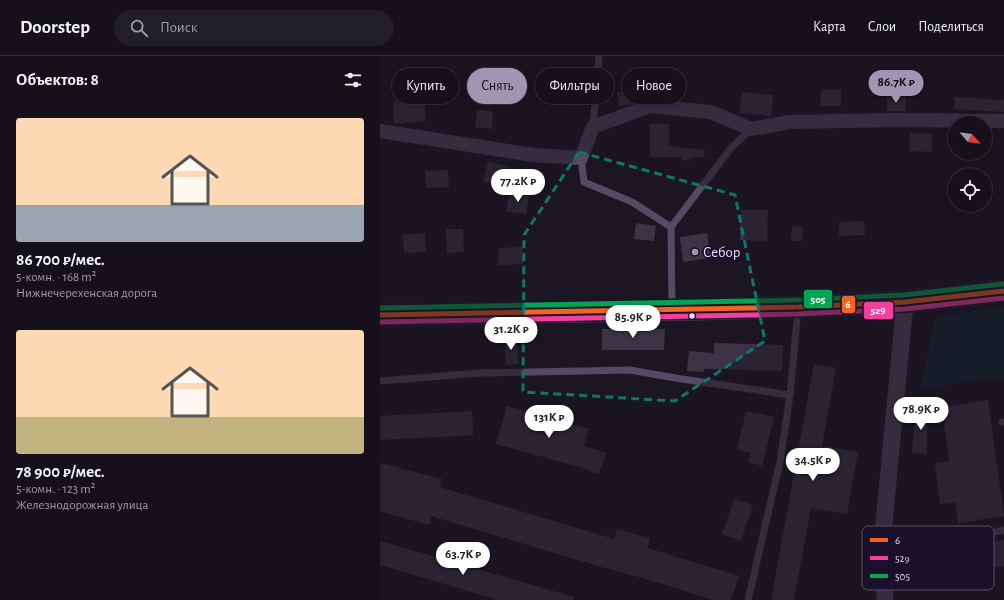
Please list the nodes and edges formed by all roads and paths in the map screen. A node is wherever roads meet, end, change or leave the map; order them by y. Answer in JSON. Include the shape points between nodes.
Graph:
{"nodes":[{"id":1,"x":598,"y":56,"type":"edge"},
{"id":2,"x":1004,"y":121,"type":"edge"},
{"id":3,"x":593,"y":127,"type":"junction"},
{"id":4,"x":751,"y":129,"type":"junction"},
{"id":5,"x":380,"y":132,"type":"edge"},
{"id":6,"x":581,"y":158,"type":"junction"},
{"id":7,"x":671,"y":227,"type":"junction"},
{"id":8,"x":1004,"y":291,"type":"edge"},
{"id":9,"x":905,"y":302,"type":"junction"},
{"id":10,"x":798,"y":307,"type":"junction"},
{"id":11,"x":672,"y":310,"type":"junction"},
{"id":12,"x":380,"y":315,"type":"edge"},
{"id":13,"x":380,"y":381,"type":"edge"},
{"id":14,"x":790,"y":395,"type":"junction"},
{"id":15,"x":884,"y":526,"type":"edge"},
{"id":16,"x":1004,"y":530,"type":"edge"},
{"id":17,"x":994,"y":532,"type":"edge"},
{"id":18,"x":884,"y":590,"type":"edge"},
{"id":19,"x":748,"y":600,"type":"edge"},
{"id":20,"x":885,"y":600,"type":"edge"}],
"edges":[{"from":1,"to":3,"type":"lane"},
{"from":2,"to":4,"type":"street","via":[[790,122]]},
{"from":3,"to":4,"type":"street","via":[[650,106],[711,112]]},
{"from":3,"to":6,"type":"street"},
{"from":4,"to":7,"type":"lane","via":[[731,148]]},
{"from":5,"to":6,"type":"street","via":[[534,155]]},
{"from":6,"to":7,"type":"lane","via":[[584,182],[632,202]]},
{"from":7,"to":11,"type":"lane"},
{"from":8,"to":9,"type":"main road"},
{"from":9,"to":10,"type":"main road"},
{"from":9,"to":15,"type":"street"},
{"from":10,"to":11,"type":"main road"},
{"from":10,"to":14,"type":"lane"},
{"from":11,"to":12,"type":"main road"},
{"from":13,"to":14,"type":"lane","via":[[480,373],[630,370]]},
{"from":14,"to":19,"type":"lane","via":[[780,462]]},
{"from":16,"to":17,"type":"lane"},
{"from":18,"to":20,"type":"street"}]}
